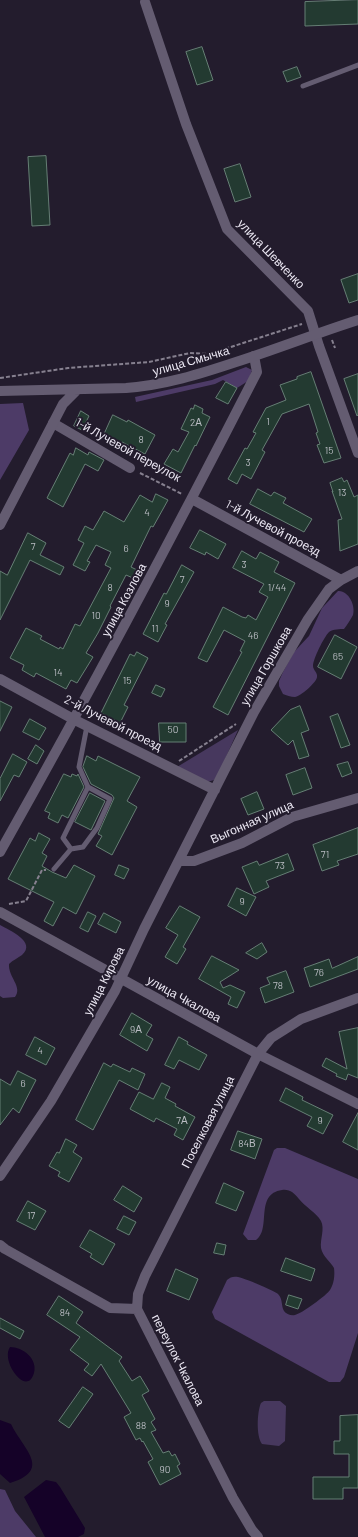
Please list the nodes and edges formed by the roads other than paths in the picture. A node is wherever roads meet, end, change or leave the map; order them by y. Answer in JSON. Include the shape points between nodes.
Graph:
{"nodes":[{"id":1,"x":144,"y":2,"type":"dead end"},
{"id":2,"x":358,"y":65,"type":"edge"},
{"id":3,"x":303,"y":86,"type":"dead end"},
{"id":4,"x":358,"y":320,"type":"edge"},
{"id":5,"x":315,"y":334,"type":"junction"},
{"id":6,"x":254,"y":356,"type":"junction"},
{"id":7,"x":77,"y":390,"type":"junction"},
{"id":8,"x":0,"y":391,"type":"edge"},
{"id":9,"x":53,"y":423,"type":"junction"},
{"id":10,"x":358,"y":453,"type":"edge"},
{"id":11,"x":130,"y":468,"type":"road end"},
{"id":12,"x":192,"y":499,"type":"junction"},
{"id":13,"x":0,"y":524,"type":"edge"},
{"id":14,"x":358,"y":571,"type":"edge"},
{"id":15,"x":341,"y":580,"type":"junction"},
{"id":16,"x":0,"y":678,"type":"edge"},
{"id":17,"x":74,"y":720,"type":"junction"},
{"id":18,"x":87,"y":726,"type":"junction"},
{"id":19,"x":88,"y":788,"type":"junction"},
{"id":20,"x":215,"y":790,"type":"junction"},
{"id":21,"x":358,"y":798,"type":"edge"},
{"id":22,"x":71,"y":849,"type":"junction"},
{"id":23,"x":0,"y":852,"type":"edge"},
{"id":24,"x":179,"y":861,"type":"junction"},
{"id":25,"x":54,"y":869,"type":"road end"},
{"id":26,"x":3,"y":908,"type":"edge"},
{"id":27,"x":122,"y":979,"type":"junction"},
{"id":28,"x":358,"y":998,"type":"edge"},
{"id":29,"x":258,"y":1054,"type":"junction"},
{"id":30,"x":358,"y":1104,"type":"edge"},
{"id":31,"x":0,"y":1176,"type":"edge"},
{"id":32,"x":0,"y":1244,"type":"edge"},
{"id":33,"x":137,"y":1309,"type":"junction"},
{"id":34,"x":258,"y":1537,"type":"edge"}],
"edges":[{"from":1,"to":5,"type":"street","name":"улица Шевченко","via":[[186,124],[227,229],[308,311]]},
{"from":2,"to":3,"type":"lane"},
{"from":4,"to":5,"type":"street","name":"улица Смычка"},
{"from":5,"to":6,"type":"street","name":"улица Смычка"},
{"from":5,"to":10,"type":"street","name":"улица Шевченко"},
{"from":6,"to":7,"type":"street","name":"улица Смычка","via":[[168,382],[133,388]]},
{"from":6,"to":12,"type":"street","name":"улица Козлова","via":[[257,372]]},
{"from":7,"to":8,"type":"street","name":"улица Смычка"},
{"from":7,"to":9,"type":"street","via":[[63,404]]},
{"from":9,"to":11,"type":"street","name":"1-й Лучевой переулок"},
{"from":9,"to":13,"type":"street"},
{"from":12,"to":15,"type":"street","name":"1-й Лучевой проезд"},
{"from":12,"to":17,"type":"street","name":"улица Козлова"},
{"from":14,"to":15,"type":"street","name":"улица Горшкова"},
{"from":15,"to":20,"type":"street","name":"улица Горшкова","via":[[320,600],[254,712]]},
{"from":16,"to":17,"type":"street","name":"2-й Лучевой проезд"},
{"from":17,"to":18,"type":"street","name":"2-й Лучевой проезд"},
{"from":17,"to":23,"type":"street","name":"улица Козлова"},
{"from":18,"to":19,"type":"lane","via":[[79,767]]},
{"from":18,"to":20,"type":"street","name":"2-й Лучевой проезд"},
{"from":19,"to":22,"type":"lane","via":[[64,838]]},
{"from":19,"to":22,"type":"lane","via":[[110,799],[97,828],[83,847]]},
{"from":20,"to":24,"type":"street","name":"улица Кирова"},
{"from":21,"to":24,"type":"street","name":"Выгонная улица","via":[[292,817],[242,843],[194,861]]},
{"from":22,"to":25,"type":"lane"},
{"from":24,"to":27,"type":"street","name":"улица Кирова"},
{"from":26,"to":27,"type":"street","name":"улица Чкалова"},
{"from":27,"to":29,"type":"street","name":"улица Чкалова"},
{"from":27,"to":31,"type":"street","name":"улица Кирова","via":[[51,1101]]},
{"from":28,"to":29,"type":"street","name":"Поселковая улица","via":[[301,1019],[271,1038]]},
{"from":29,"to":30,"type":"street","name":"улица Чкалова"},
{"from":29,"to":33,"type":"street","name":"Поселковая улица","via":[[145,1276],[138,1294]]},
{"from":32,"to":33,"type":"street","name":"переулок Чкалова","via":[[110,1308]]},
{"from":33,"to":34,"type":"street","name":"переулок Чкалова","via":[[233,1498]]}]}
